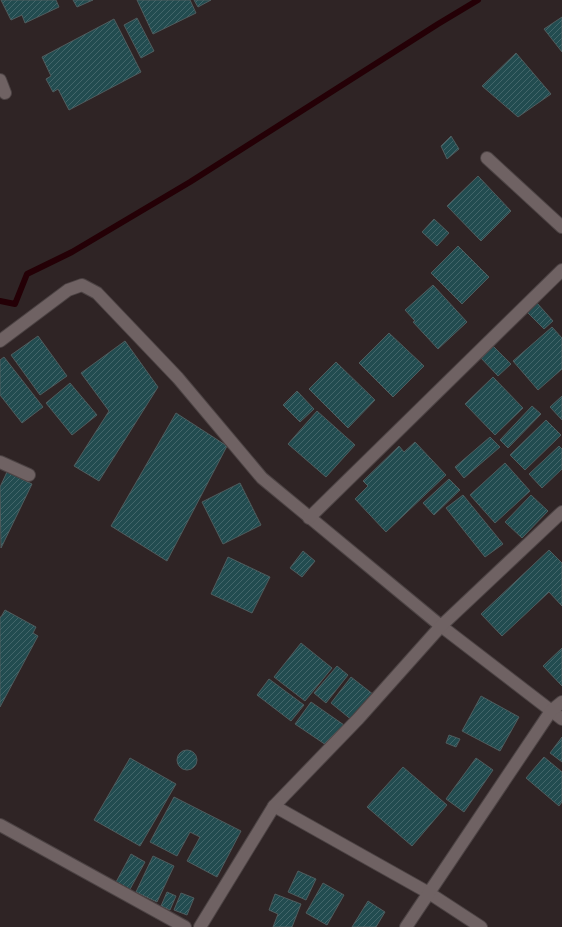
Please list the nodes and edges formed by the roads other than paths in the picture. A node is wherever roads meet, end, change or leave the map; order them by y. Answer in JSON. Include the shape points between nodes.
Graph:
{"nodes":[{"id":1,"x":0,"y":80,"type":"edge"},
{"id":2,"x":5,"y":92,"type":"dead end"},
{"id":3,"x":486,"y":158,"type":"dead end"},
{"id":4,"x":562,"y":227,"type":"edge"},
{"id":5,"x":562,"y":270,"type":"edge"},
{"id":6,"x":0,"y":341,"type":"edge"},
{"id":7,"x":0,"y":462,"type":"edge"},
{"id":8,"x":29,"y":475,"type":"dead end"},
{"id":9,"x":562,"y":512,"type":"edge"},
{"id":10,"x":309,"y":518,"type":"junction"},
{"id":11,"x":441,"y":626,"type":"junction"},
{"id":12,"x":562,"y":702,"type":"edge"},
{"id":13,"x":551,"y":711,"type":"junction"},
{"id":14,"x":562,"y":719,"type":"edge"},
{"id":15,"x":274,"y":806,"type":"junction"},
{"id":16,"x":0,"y":825,"type":"edge"},
{"id":17,"x":429,"y":893,"type":"junction"},
{"id":18,"x":185,"y":927,"type":"edge"},
{"id":19,"x":200,"y":927,"type":"edge"},
{"id":20,"x":406,"y":927,"type":"edge"},
{"id":21,"x":481,"y":927,"type":"edge"}],
"edges":[{"from":1,"to":2,"type":"street"},
{"from":3,"to":4,"type":"street"},
{"from":5,"to":10,"type":"street"},
{"from":6,"to":10,"type":"street","via":[[68,290],[82,285],[92,290],[178,378],[262,478]]},
{"from":7,"to":8,"type":"street"},
{"from":9,"to":11,"type":"street"},
{"from":10,"to":11,"type":"street"},
{"from":11,"to":13,"type":"street"},
{"from":11,"to":15,"type":"street","via":[[358,719]]},
{"from":12,"to":13,"type":"street"},
{"from":13,"to":14,"type":"street"},
{"from":13,"to":17,"type":"street"},
{"from":15,"to":17,"type":"street"},
{"from":15,"to":19,"type":"street"},
{"from":16,"to":18,"type":"street"},
{"from":17,"to":20,"type":"street"},
{"from":17,"to":21,"type":"street"}]}
